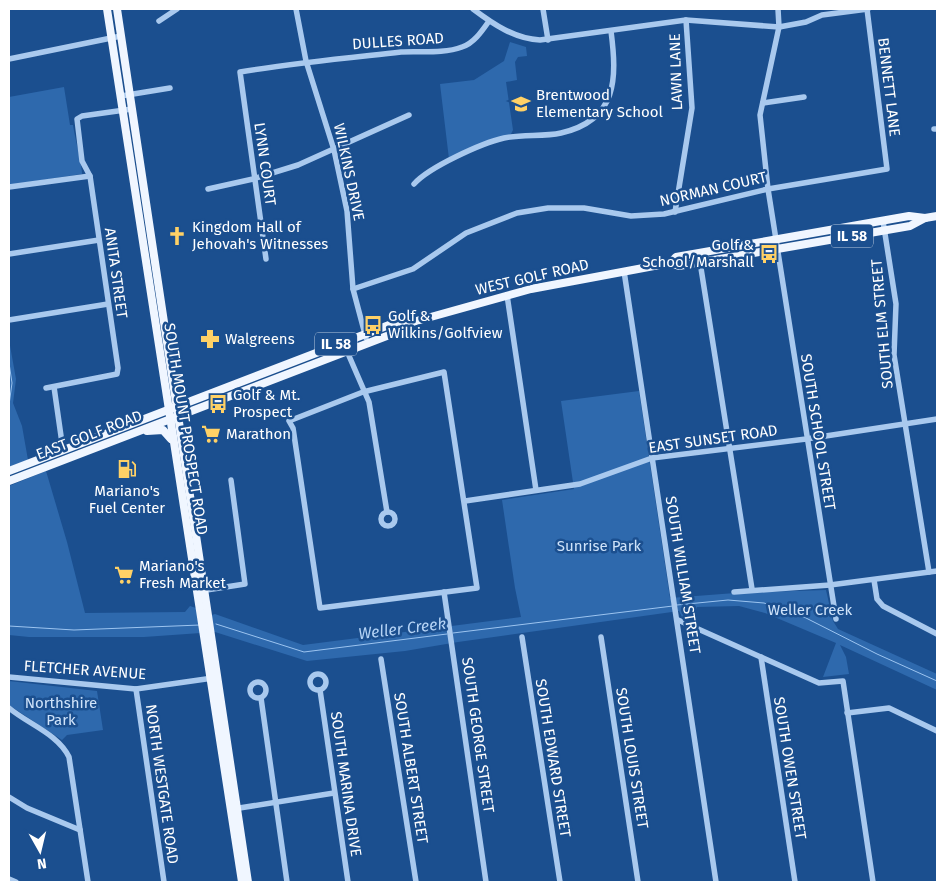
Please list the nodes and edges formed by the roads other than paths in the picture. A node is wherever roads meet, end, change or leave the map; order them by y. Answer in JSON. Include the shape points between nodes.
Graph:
{"nodes":[{"id":1,"x":107,"y":9,"type":"edge"},
{"id":2,"x":117,"y":9,"type":"edge"},
{"id":3,"x":177,"y":9,"type":"edge"},
{"id":4,"x":296,"y":9,"type":"edge"},
{"id":5,"x":473,"y":9,"type":"edge"},
{"id":6,"x":543,"y":9,"type":"edge"},
{"id":7,"x":778,"y":9,"type":"edge"},
{"id":8,"x":868,"y":9,"type":"edge"},
{"id":9,"x":686,"y":20,"type":"junction"},
{"id":10,"x":159,"y":21,"type":"dead end"},
{"id":11,"x":489,"y":21,"type":"junction"},
{"id":12,"x":779,"y":26,"type":"junction"},
{"id":13,"x":611,"y":31,"type":"junction"},
{"id":14,"x":121,"y":36,"type":"junction"},
{"id":15,"x":112,"y":38,"type":"junction"},
{"id":16,"x":548,"y":40,"type":"junction"},
{"id":17,"x":9,"y":59,"type":"edge"},
{"id":18,"x":306,"y":61,"type":"junction"},
{"id":19,"x":240,"y":72,"type":"joint"},
{"id":20,"x":170,"y":88,"type":"dead end"},
{"id":21,"x":130,"y":95,"type":"junction"},
{"id":22,"x":121,"y":96,"type":"junction"},
{"id":23,"x":804,"y":97,"type":"dead end"},
{"id":24,"x":763,"y":103,"type":"junction"},
{"id":25,"x":132,"y":109,"type":"junction"},
{"id":26,"x":123,"y":110,"type":"junction"},
{"id":27,"x":409,"y":115,"type":"dead end"},
{"id":28,"x":334,"y":150,"type":"junction"},
{"id":29,"x":887,"y":169,"type":"joint"},
{"id":30,"x":90,"y":176,"type":"junction"},
{"id":31,"x":253,"y":179,"type":"junction"},
{"id":32,"x":414,"y":184,"type":"dead end"},
{"id":33,"x":9,"y":187,"type":"edge"},
{"id":34,"x":208,"y":189,"type":"dead end"},
{"id":35,"x":768,"y":189,"type":"junction"},
{"id":36,"x":676,"y":212,"type":"junction"},
{"id":37,"x":937,"y":216,"type":"edge"},
{"id":38,"x":925,"y":218,"type":"junction"},
{"id":39,"x":884,"y":221,"type":"junction"},
{"id":40,"x":885,"y":230,"type":"junction"},
{"id":41,"x":99,"y":240,"type":"junction"},
{"id":42,"x":776,"y":240,"type":"junction"},
{"id":43,"x":778,"y":249,"type":"junction"},
{"id":44,"x":9,"y":254,"type":"edge"},
{"id":45,"x":266,"y":259,"type":"dead end"},
{"id":46,"x":700,"y":262,"type":"junction"},
{"id":47,"x":670,"y":263,"type":"junction"},
{"id":48,"x":624,"y":271,"type":"junction"},
{"id":49,"x":353,"y":290,"type":"junction"},
{"id":50,"x":506,"y":295,"type":"junction"},
{"id":51,"x":108,"y":304,"type":"junction"},
{"id":52,"x":9,"y":320,"type":"edge"},
{"id":53,"x":402,"y":325,"type":"junction"},
{"id":54,"x":364,"y":334,"type":"junction"},
{"id":55,"x":343,"y":342,"type":"junction"},
{"id":56,"x":368,"y":342,"type":"junction"},
{"id":57,"x":346,"y":350,"type":"junction"},
{"id":58,"x":162,"y":365,"type":"junction"},
{"id":59,"x":175,"y":386,"type":"junction"},
{"id":60,"x":54,"y":387,"type":"junction"},
{"id":61,"x":46,"y":388,"type":"dead end"},
{"id":62,"x":364,"y":392,"type":"junction"},
{"id":63,"x":196,"y":398,"type":"junction"},
{"id":64,"x":178,"y":405,"type":"junction"},
{"id":65,"x":168,"y":409,"type":"junction"},
{"id":66,"x":156,"y":414,"type":"junction"},
{"id":67,"x":179,"y":415,"type":"junction"},
{"id":68,"x":169,"y":418,"type":"junction"},
{"id":69,"x":937,"y":419,"type":"edge"},
{"id":70,"x":906,"y":424,"type":"junction"},
{"id":71,"x":132,"y":433,"type":"junction"},
{"id":72,"x":806,"y":439,"type":"junction"},
{"id":73,"x":173,"y":443,"type":"junction"},
{"id":74,"x":729,"y":448,"type":"junction"},
{"id":75,"x":63,"y":450,"type":"junction"},
{"id":76,"x":652,"y":458,"type":"junction"},
{"id":77,"x":9,"y":471,"type":"edge"},
{"id":78,"x":230,"y":480,"type":"dead end"},
{"id":79,"x":9,"y":481,"type":"edge"},
{"id":80,"x":536,"y":490,"type":"junction"},
{"id":81,"x":465,"y":501,"type":"junction"},
{"id":82,"x":387,"y":512,"type":"dead end"},
{"id":83,"x":937,"y":571,"type":"edge"},
{"id":84,"x":929,"y":572,"type":"junction"},
{"id":85,"x":874,"y":580,"type":"junction"},
{"id":86,"x":830,"y":586,"type":"junction"},
{"id":87,"x":752,"y":589,"type":"junction"},
{"id":88,"x":201,"y":590,"type":"junction"},
{"id":89,"x":444,"y":592,"type":"junction"},
{"id":90,"x":734,"y":592,"type":"dead end"},
{"id":91,"x":836,"y":619,"type":"dead end"},
{"id":92,"x":678,"y":620,"type":"junction"},
{"id":93,"x":937,"y":634,"type":"edge"},
{"id":94,"x":601,"y":636,"type":"dead end"},
{"id":95,"x":522,"y":637,"type":"dead end"},
{"id":96,"x":761,"y":657,"type":"junction"},
{"id":97,"x":380,"y":659,"type":"dead end"},
{"id":98,"x":9,"y":677,"type":"edge"},
{"id":99,"x":215,"y":678,"type":"junction"},
{"id":100,"x":136,"y":689,"type":"junction"},
{"id":101,"x":320,"y":690,"type":"dead end"},
{"id":102,"x":260,"y":698,"type":"dead end"},
{"id":103,"x":9,"y":708,"type":"edge"},
{"id":104,"x":848,"y":713,"type":"junction"},
{"id":105,"x":937,"y":731,"type":"edge"},
{"id":106,"x":334,"y":793,"type":"junction"},
{"id":107,"x":9,"y":797,"type":"edge"},
{"id":108,"x":276,"y":802,"type":"junction"},
{"id":109,"x":234,"y":808,"type":"junction"},
{"id":110,"x":80,"y":830,"type":"junction"},
{"id":111,"x":9,"y":879,"type":"edge"},
{"id":112,"x":16,"y":882,"type":"edge"},
{"id":113,"x":88,"y":882,"type":"edge"},
{"id":114,"x":164,"y":882,"type":"edge"},
{"id":115,"x":242,"y":882,"type":"edge"},
{"id":116,"x":248,"y":882,"type":"edge"},
{"id":117,"x":288,"y":882,"type":"edge"},
{"id":118,"x":348,"y":882,"type":"edge"},
{"id":119,"x":416,"y":882,"type":"edge"},
{"id":120,"x":486,"y":882,"type":"edge"},
{"id":121,"x":560,"y":882,"type":"edge"},
{"id":122,"x":638,"y":882,"type":"edge"},
{"id":123,"x":716,"y":882,"type":"edge"},
{"id":124,"x":795,"y":882,"type":"edge"},
{"id":125,"x":873,"y":882,"type":"edge"}],
"edges":[{"from":1,"to":15,"type":"main road","name":"SOUTH MOUNT PROSPECT ROAD"},
{"from":2,"to":14,"type":"main road","name":"SOUTH MOUNT PROSPECT ROAD"},
{"from":3,"to":10,"type":"street"},
{"from":4,"to":18,"type":"street","name":"WILKINS DRIVE"},
{"from":5,"to":11,"type":"street"},
{"from":6,"to":16,"type":"street"},
{"from":7,"to":12,"type":"street","name":"SOUTH SCHOOL STREET"},
{"from":8,"to":12,"type":"street","via":[[822,15],[806,22]]},
{"from":8,"to":29,"type":"street","name":"BENNETT LANE"},
{"from":9,"to":12,"type":"street"},
{"from":9,"to":13,"type":"street"},
{"from":9,"to":36,"type":"street","name":"LAWN LANE","via":[[692,108]]},
{"from":11,"to":16,"type":"street","via":[[528,40]]},
{"from":11,"to":18,"type":"street","name":"DULLES ROAD","via":[[478,37],[456,49]]},
{"from":12,"to":24,"type":"street","name":"SOUTH SCHOOL STREET"},
{"from":13,"to":16,"type":"street"},
{"from":13,"to":32,"type":"street","via":[[614,59],[612,91],[596,116],[560,133],[504,138],[466,152]]},
{"from":14,"to":15,"type":"street"},
{"from":14,"to":21,"type":"main road","name":"SOUTH MOUNT PROSPECT ROAD"},
{"from":15,"to":17,"type":"street"},
{"from":15,"to":22,"type":"main road","name":"SOUTH MOUNT PROSPECT ROAD"},
{"from":18,"to":19,"type":"street","name":"DULLES ROAD"},
{"from":18,"to":28,"type":"street","name":"WILKINS DRIVE"},
{"from":19,"to":31,"type":"street","name":"LYNN COURT"},
{"from":20,"to":21,"type":"street"},
{"from":21,"to":22,"type":"street"},
{"from":21,"to":25,"type":"main road","name":"SOUTH MOUNT PROSPECT ROAD"},
{"from":22,"to":26,"type":"main road","name":"SOUTH MOUNT PROSPECT ROAD"},
{"from":23,"to":24,"type":"street"},
{"from":24,"to":35,"type":"street","name":"SOUTH SCHOOL STREET","via":[[760,115]]},
{"from":25,"to":26,"type":"street"},
{"from":25,"to":59,"type":"main road","name":"SOUTH MOUNT PROSPECT ROAD"},
{"from":26,"to":30,"type":"street","name":"ANITA STREET","via":[[77,119],[82,161]]},
{"from":26,"to":58,"type":"main road","name":"SOUTH MOUNT PROSPECT ROAD"},
{"from":27,"to":28,"type":"street"},
{"from":28,"to":31,"type":"street"},
{"from":28,"to":49,"type":"street","name":"WILKINS DRIVE","via":[[347,211]]},
{"from":29,"to":35,"type":"street","name":"NORMAN COURT"},
{"from":30,"to":33,"type":"street"},
{"from":30,"to":41,"type":"street","name":"ANITA STREET"},
{"from":31,"to":34,"type":"street"},
{"from":31,"to":45,"type":"street","name":"LYNN COURT"},
{"from":35,"to":36,"type":"street","name":"NORMAN COURT"},
{"from":35,"to":42,"type":"street","name":"SOUTH SCHOOL STREET"},
{"from":36,"to":49,"type":"street","name":"NORMAN COURT","via":[[631,216],[584,208],[548,208],[516,213],[466,233],[413,269]]},
{"from":37,"to":38,"type":"main road","name":"WEST GOLF ROAD","number":"IL 58"},
{"from":38,"to":39,"type":"main road","name":"WEST GOLF ROAD","number":"IL 58","via":[[909,216]]},
{"from":38,"to":40,"type":"main road","name":"WEST GOLF ROAD","number":"IL 58","via":[[910,226]]},
{"from":39,"to":40,"type":"street","name":"SOUTH ELM STREET"},
{"from":39,"to":42,"type":"main road","name":"WEST GOLF ROAD","number":"IL 58"},
{"from":40,"to":43,"type":"main road","name":"WEST GOLF ROAD","number":"IL 58"},
{"from":40,"to":70,"type":"street","name":"SOUTH ELM STREET","via":[[896,304],[894,355]]},
{"from":41,"to":44,"type":"street"},
{"from":41,"to":51,"type":"street","name":"ANITA STREET"},
{"from":42,"to":43,"type":"street","name":"SOUTH SCHOOL STREET"},
{"from":42,"to":47,"type":"main road","name":"WEST GOLF ROAD","number":"IL 58","via":[[676,257]]},
{"from":43,"to":46,"type":"main road","name":"WEST GOLF ROAD","number":"IL 58"},
{"from":43,"to":72,"type":"street","name":"SOUTH SCHOOL STREET"},
{"from":46,"to":47,"type":"main road","name":"WEST GOLF ROAD","number":"IL 58","via":[[679,266]]},
{"from":46,"to":74,"type":"street"},
{"from":47,"to":48,"type":"main road","name":"WEST GOLF ROAD","number":"IL 58"},
{"from":48,"to":50,"type":"main road","name":"WEST GOLF ROAD","number":"IL 58"},
{"from":48,"to":76,"type":"street","name":"SOUTH WILLIAM STREET"},
{"from":49,"to":54,"type":"street","name":"WILKINS DRIVE"},
{"from":50,"to":53,"type":"main road","name":"WEST GOLF ROAD","number":"IL 58"},
{"from":50,"to":80,"type":"street"},
{"from":51,"to":52,"type":"street"},
{"from":51,"to":60,"type":"street","name":"ANITA STREET","via":[[117,374]]},
{"from":53,"to":54,"type":"main road","name":"WEST GOLF ROAD","number":"IL 58","via":[[389,324]]},
{"from":53,"to":56,"type":"main road","name":"WEST GOLF ROAD","number":"IL 58","via":[[392,334]]},
{"from":54,"to":55,"type":"main road","name":"WEST GOLF ROAD","number":"IL 58"},
{"from":54,"to":56,"type":"street","name":"WILKINS DRIVE"},
{"from":55,"to":57,"type":"street"},
{"from":55,"to":63,"type":"main road","name":"WEST GOLF ROAD","number":"IL 58"},
{"from":56,"to":57,"type":"main road","name":"WEST GOLF ROAD","number":"IL 58"},
{"from":57,"to":62,"type":"street"},
{"from":57,"to":67,"type":"main road","name":"WEST GOLF ROAD","number":"IL 58"},
{"from":58,"to":65,"type":"main road","name":"SOUTH MOUNT PROSPECT ROAD"},
{"from":58,"to":66,"type":"main road","via":[[162,404]]},
{"from":59,"to":63,"type":"main road","via":[[184,396]]},
{"from":59,"to":64,"type":"main road","name":"SOUTH MOUNT PROSPECT ROAD"},
{"from":60,"to":61,"type":"street"},
{"from":60,"to":75,"type":"street"},
{"from":62,"to":81,"type":"street","via":[[444,372]]},
{"from":62,"to":82,"type":"street","via":[[369,402]]},
{"from":62,"to":89,"type":"street","via":[[289,421],[320,608]]},
{"from":63,"to":64,"type":"main road","name":"WEST GOLF ROAD","number":"IL 58"},
{"from":64,"to":65,"type":"main road","name":"EAST GOLF ROAD","number":"IL 58"},
{"from":64,"to":67,"type":"main road","name":"SOUTH MOUNT PROSPECT ROAD"},
{"from":65,"to":66,"type":"main road","name":"EAST GOLF ROAD","number":"IL 58"},
{"from":65,"to":68,"type":"main road","name":"SOUTH MOUNT PROSPECT ROAD"},
{"from":66,"to":75,"type":"main road","name":"EAST GOLF ROAD","number":"IL 58"},
{"from":67,"to":68,"type":"main road","name":"EAST GOLF ROAD","number":"IL 58"},
{"from":67,"to":88,"type":"main road","name":"SOUTH MOUNT PROSPECT ROAD"},
{"from":68,"to":71,"type":"main road","name":"EAST GOLF ROAD","number":"IL 58"},
{"from":68,"to":73,"type":"main road","name":"SOUTH MOUNT PROSPECT ROAD"},
{"from":69,"to":70,"type":"street","name":"EAST SUNSET ROAD"},
{"from":70,"to":72,"type":"street","name":"EAST SUNSET ROAD"},
{"from":70,"to":84,"type":"street","name":"SOUTH ELM STREET"},
{"from":71,"to":73,"type":"main road","via":[[159,429],[166,432]]},
{"from":71,"to":79,"type":"main road","name":"EAST GOLF ROAD","number":"IL 58"},
{"from":72,"to":74,"type":"street","name":"EAST SUNSET ROAD"},
{"from":72,"to":86,"type":"street","name":"SOUTH SCHOOL STREET"},
{"from":73,"to":88,"type":"main road","name":"SOUTH MOUNT PROSPECT ROAD"},
{"from":74,"to":76,"type":"street","name":"EAST SUNSET ROAD"},
{"from":74,"to":87,"type":"street"},
{"from":75,"to":77,"type":"main road","name":"EAST GOLF ROAD","number":"IL 58"},
{"from":76,"to":80,"type":"street","name":"EAST SUNSET ROAD","via":[[580,484]]},
{"from":76,"to":92,"type":"street","name":"SOUTH WILLIAM STREET"},
{"from":78,"to":88,"type":"street","via":[[245,584]]},
{"from":80,"to":81,"type":"street","name":"EAST SUNSET ROAD"},
{"from":81,"to":89,"type":"street","via":[[477,588]]},
{"from":83,"to":84,"type":"street"},
{"from":84,"to":85,"type":"street"},
{"from":85,"to":86,"type":"street"},
{"from":85,"to":93,"type":"street","via":[[877,599],[882,606]]},
{"from":86,"to":87,"type":"street"},
{"from":86,"to":91,"type":"street","name":"SOUTH SCHOOL STREET"},
{"from":87,"to":90,"type":"street"},
{"from":88,"to":99,"type":"main road","name":"SOUTH MOUNT PROSPECT ROAD"},
{"from":89,"to":120,"type":"street","name":"SOUTH GEORGE STREET"},
{"from":92,"to":96,"type":"street"},
{"from":92,"to":123,"type":"street","name":"SOUTH WILLIAM STREET"},
{"from":94,"to":122,"type":"street","name":"SOUTH LOUIS STREET"},
{"from":95,"to":121,"type":"street","name":"SOUTH EDWARD STREET"},
{"from":96,"to":104,"type":"street","via":[[819,683],[843,681]]},
{"from":96,"to":124,"type":"street","name":"SOUTH OWEN STREET"},
{"from":97,"to":119,"type":"street","name":"SOUTH ALBERT STREET"},
{"from":98,"to":100,"type":"street","name":"FLETCHER AVENUE"},
{"from":99,"to":100,"type":"street","name":"FLETCHER AVENUE"},
{"from":99,"to":109,"type":"main road","name":"SOUTH MOUNT PROSPECT ROAD"},
{"from":100,"to":114,"type":"street","name":"NORTH WESTGATE ROAD"},
{"from":101,"to":106,"type":"street","name":"SOUTH MARINA DRIVE"},
{"from":102,"to":108,"type":"street"},
{"from":103,"to":110,"type":"street","via":[[64,747],[69,757]]},
{"from":104,"to":105,"type":"street","via":[[889,708]]},
{"from":104,"to":125,"type":"street"},
{"from":106,"to":108,"type":"street"},
{"from":106,"to":118,"type":"street","name":"SOUTH MARINA DRIVE"},
{"from":107,"to":110,"type":"street"},
{"from":108,"to":109,"type":"street"},
{"from":108,"to":117,"type":"street"},
{"from":109,"to":115,"type":"main road","name":"SOUTH MOUNT PROSPECT ROAD"},
{"from":109,"to":116,"type":"main road","name":"SOUTH MOUNT PROSPECT ROAD"},
{"from":110,"to":113,"type":"street"},
{"from":111,"to":112,"type":"street"}]}
